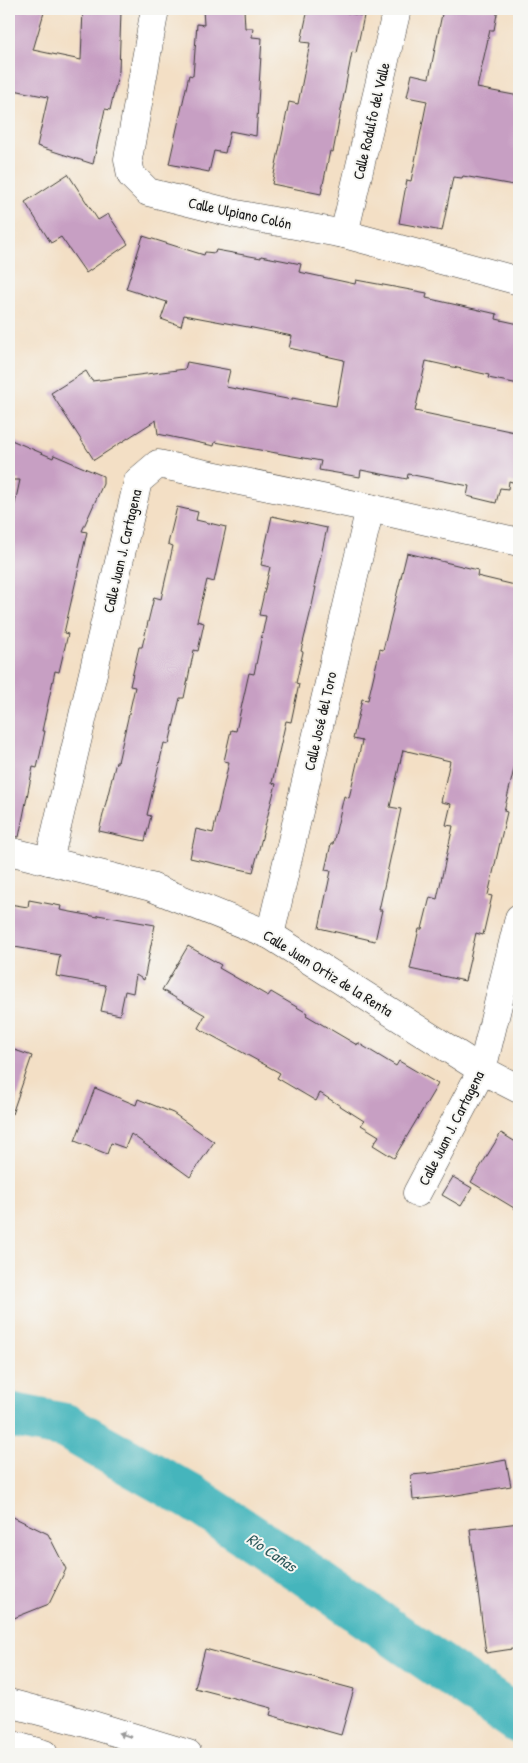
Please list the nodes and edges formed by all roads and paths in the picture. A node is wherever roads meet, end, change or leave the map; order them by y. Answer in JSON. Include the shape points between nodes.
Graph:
{"nodes":[{"id":1,"x":155,"y":9,"type":"edge"},
{"id":2,"x":397,"y":9,"type":"edge"},
{"id":3,"x":344,"y":234,"type":"junction"},
{"id":4,"x":519,"y":281,"type":"edge"},
{"id":5,"x":370,"y":508,"type":"junction"},
{"id":6,"x":519,"y":542,"type":"edge"},
{"id":7,"x":9,"y":851,"type":"edge"},
{"id":8,"x":49,"y":861,"type":"junction"},
{"id":9,"x":519,"y":918,"type":"edge"},
{"id":10,"x":270,"y":935,"type":"junction"},
{"id":11,"x":482,"y":1070,"type":"junction"},
{"id":12,"x":519,"y":1090,"type":"edge"},
{"id":13,"x":417,"y":1193,"type":"dead end"},
{"id":14,"x":9,"y":1703,"type":"edge"},
{"id":15,"x":9,"y":1744,"type":"edge"},
{"id":16,"x":44,"y":1754,"type":"edge"},
{"id":17,"x":188,"y":1754,"type":"edge"}],
"edges":[{"from":1,"to":3,"type":"street","name":"Calle Ulpiano Colón","via":[[128,159],[132,175],[148,192],[236,214]]},
{"from":2,"to":3,"type":"street","name":"Calle Rodulfo del Valle"},
{"from":3,"to":4,"type":"street","name":"Calle Ulpiano Colón"},
{"from":5,"to":6,"type":"street","name":"Calle Juan J. Cartagena"},
{"from":5,"to":8,"type":"street","name":"Calle Juan J. Cartagena","via":[[158,464],[138,481]]},
{"from":5,"to":10,"type":"street","name":"Calle José del Toro"},
{"from":7,"to":8,"type":"street","name":"Calle Juan Ortiz de la Renta"},
{"from":8,"to":10,"type":"street","name":"Calle Juan Ortiz de la Renta","via":[[151,887]]},
{"from":9,"to":11,"type":"street","name":"Calle Juan J. Cartagena"},
{"from":10,"to":11,"type":"street","name":"Calle Juan Ortiz de la Renta"},
{"from":11,"to":12,"type":"street","name":"Calle Juan Ortiz de la Renta"},
{"from":11,"to":13,"type":"street","name":"Calle Juan J. Cartagena"},
{"from":17,"to":14,"type":"street","one_way":true},
{"from":15,"to":16,"type":"street"}]}
